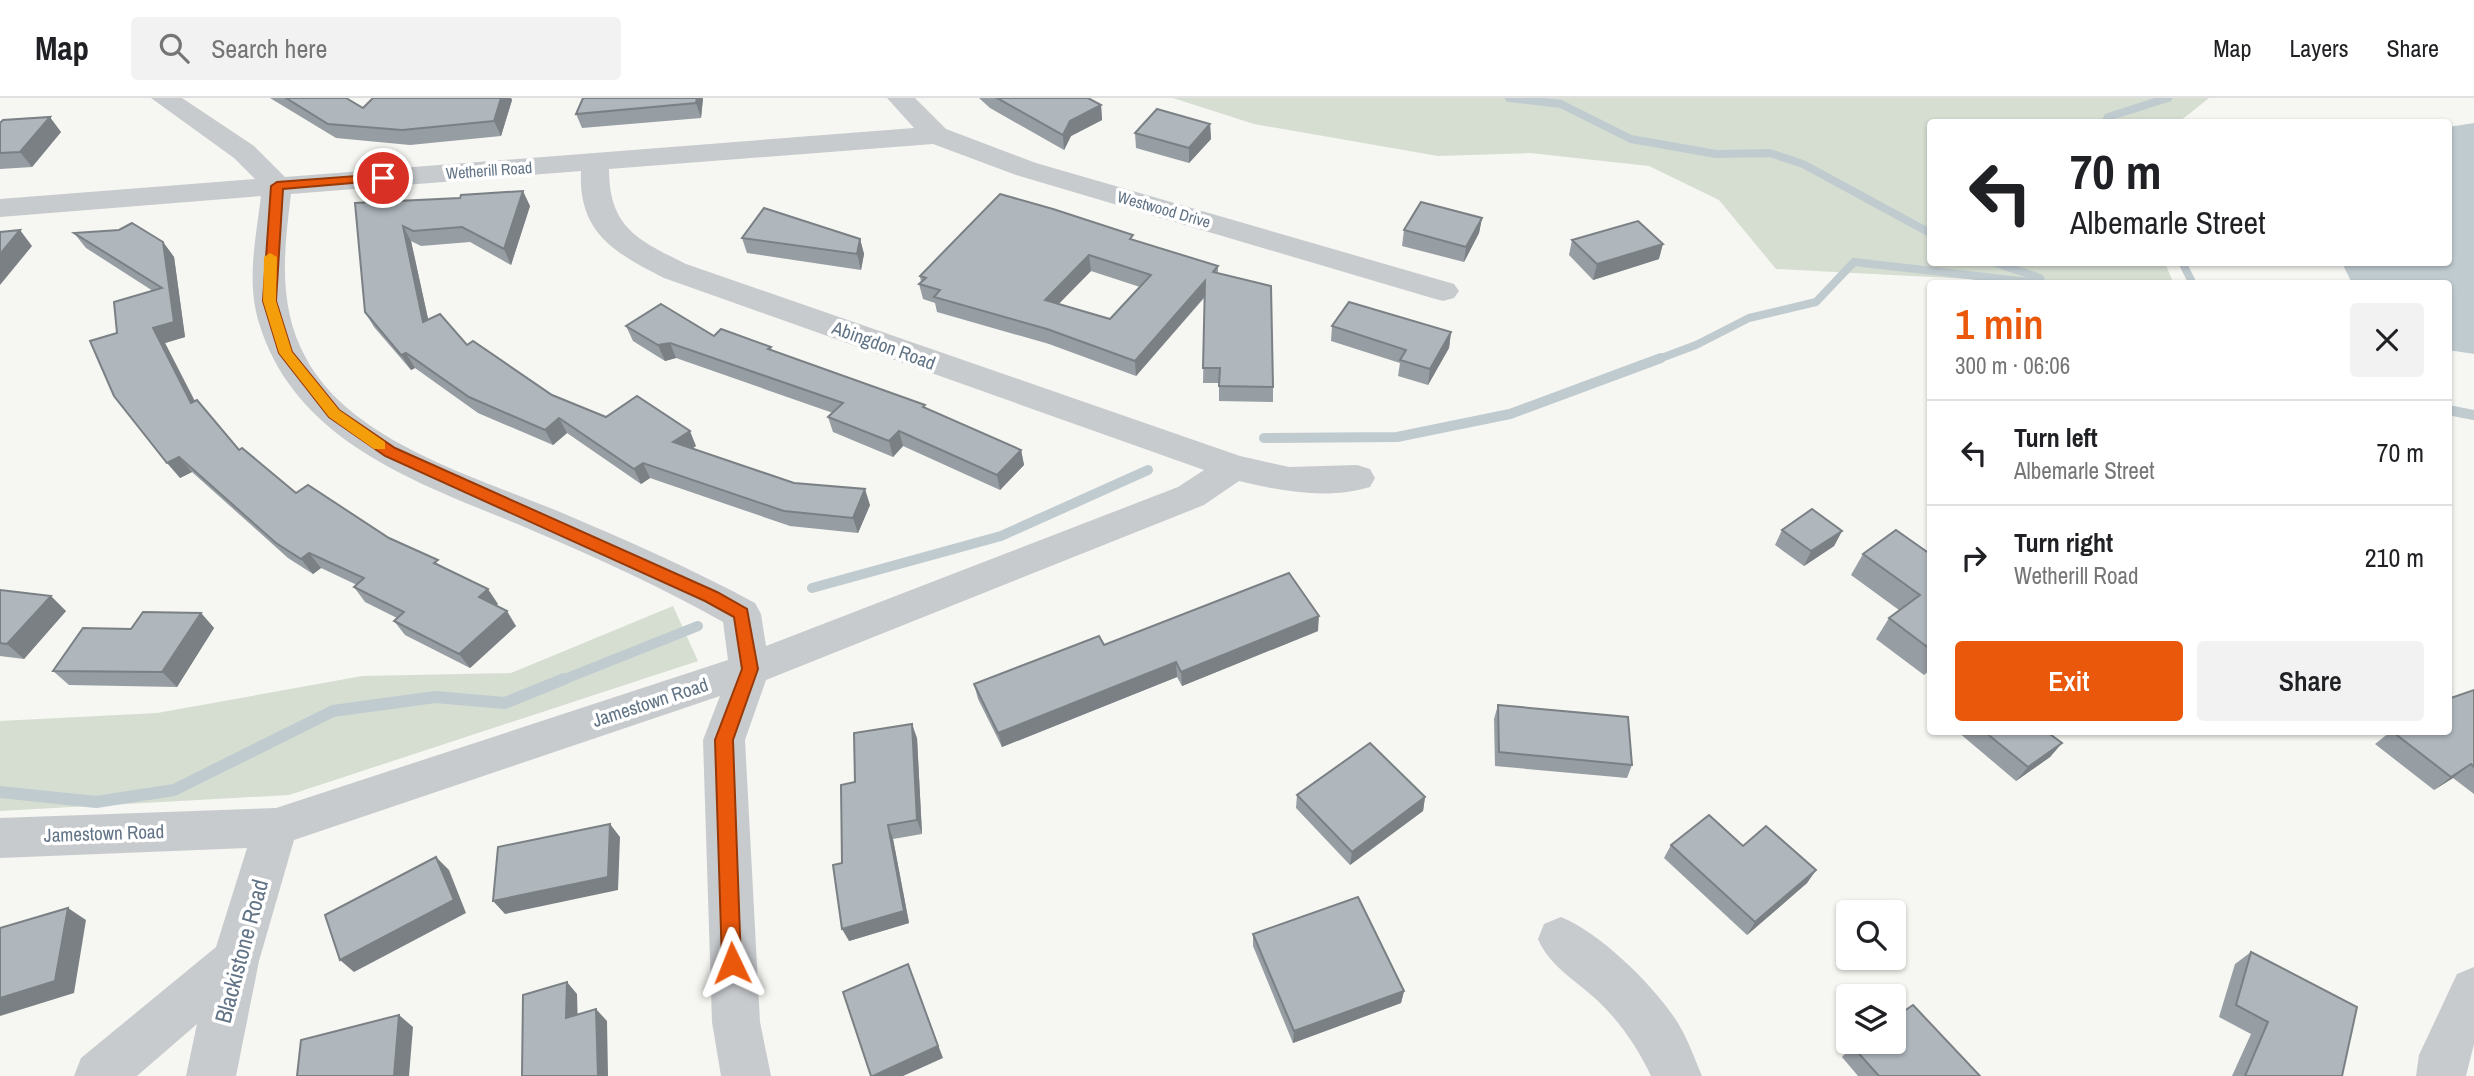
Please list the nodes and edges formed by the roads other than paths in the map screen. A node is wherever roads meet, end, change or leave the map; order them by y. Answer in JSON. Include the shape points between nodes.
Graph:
{"nodes":[{"id":1,"x":164,"y":98,"type":"edge"},
{"id":2,"x":900,"y":98,"type":"edge"},
{"id":3,"x":936,"y":135,"type":"junction"},
{"id":4,"x":595,"y":163,"type":"junction"},
{"id":5,"x":277,"y":186,"type":"junction"},
{"id":6,"x":0,"y":208,"type":"edge"},
{"id":7,"x":1444,"y":291,"type":"dead end"},
{"id":8,"x":1234,"y":467,"type":"junction"},
{"id":9,"x":1357,"y":478,"type":"dead end"},
{"id":10,"x":750,"y":669,"type":"junction"},
{"id":11,"x":276,"y":827,"type":"junction"},
{"id":12,"x":0,"y":838,"type":"edge"},
{"id":13,"x":1562,"y":939,"type":"dead end"},
{"id":14,"x":235,"y":961,"type":"junction"},
{"id":15,"x":2474,"y":990,"type":"edge"},
{"id":16,"x":99,"y":1076,"type":"edge"},
{"id":17,"x":211,"y":1076,"type":"edge"},
{"id":18,"x":746,"y":1076,"type":"edge"},
{"id":19,"x":1677,"y":1076,"type":"edge"},
{"id":20,"x":2441,"y":1076,"type":"edge"}],
"edges":[{"from":1,"to":5,"type":"street","via":[[244,152]]},
{"from":2,"to":3,"type":"street","name":"Westwood Drive"},
{"from":3,"to":4,"type":"street","name":"Wetherill Road"},
{"from":3,"to":7,"type":"street","name":"Westwood Drive","via":[[1026,169]]},
{"from":4,"to":5,"type":"street","name":"Wetherill Road"},
{"from":4,"to":8,"type":"street","name":"Abingdon Road","via":[[593,191],[604,223],[636,251],[675,271]]},
{"from":5,"to":6,"type":"street","name":"Wetherill Road"},
{"from":5,"to":10,"type":"street","via":[[269,275],[275,326],[286,353],[334,414],[359,434],[432,473],[711,596],[741,614]]},
{"from":8,"to":9,"type":"street","via":[[1289,480]]},
{"from":8,"to":10,"type":"street","name":"Jamestown Road","via":[[1191,496]]},
{"from":10,"to":11,"type":"street","name":"Jamestown Road"},
{"from":10,"to":18,"type":"street","via":[[724,740],[736,1022]]},
{"from":11,"to":12,"type":"street","name":"Jamestown Road"},
{"from":11,"to":14,"type":"street","name":"Blackistone Road"},
{"from":13,"to":19,"type":"street","via":[[1616,986],[1657,1034]]},
{"from":14,"to":16,"type":"street"},
{"from":14,"to":17,"type":"street","name":"Blackistone Road"},
{"from":15,"to":20,"type":"street","via":[[2444,1055]]}]}
